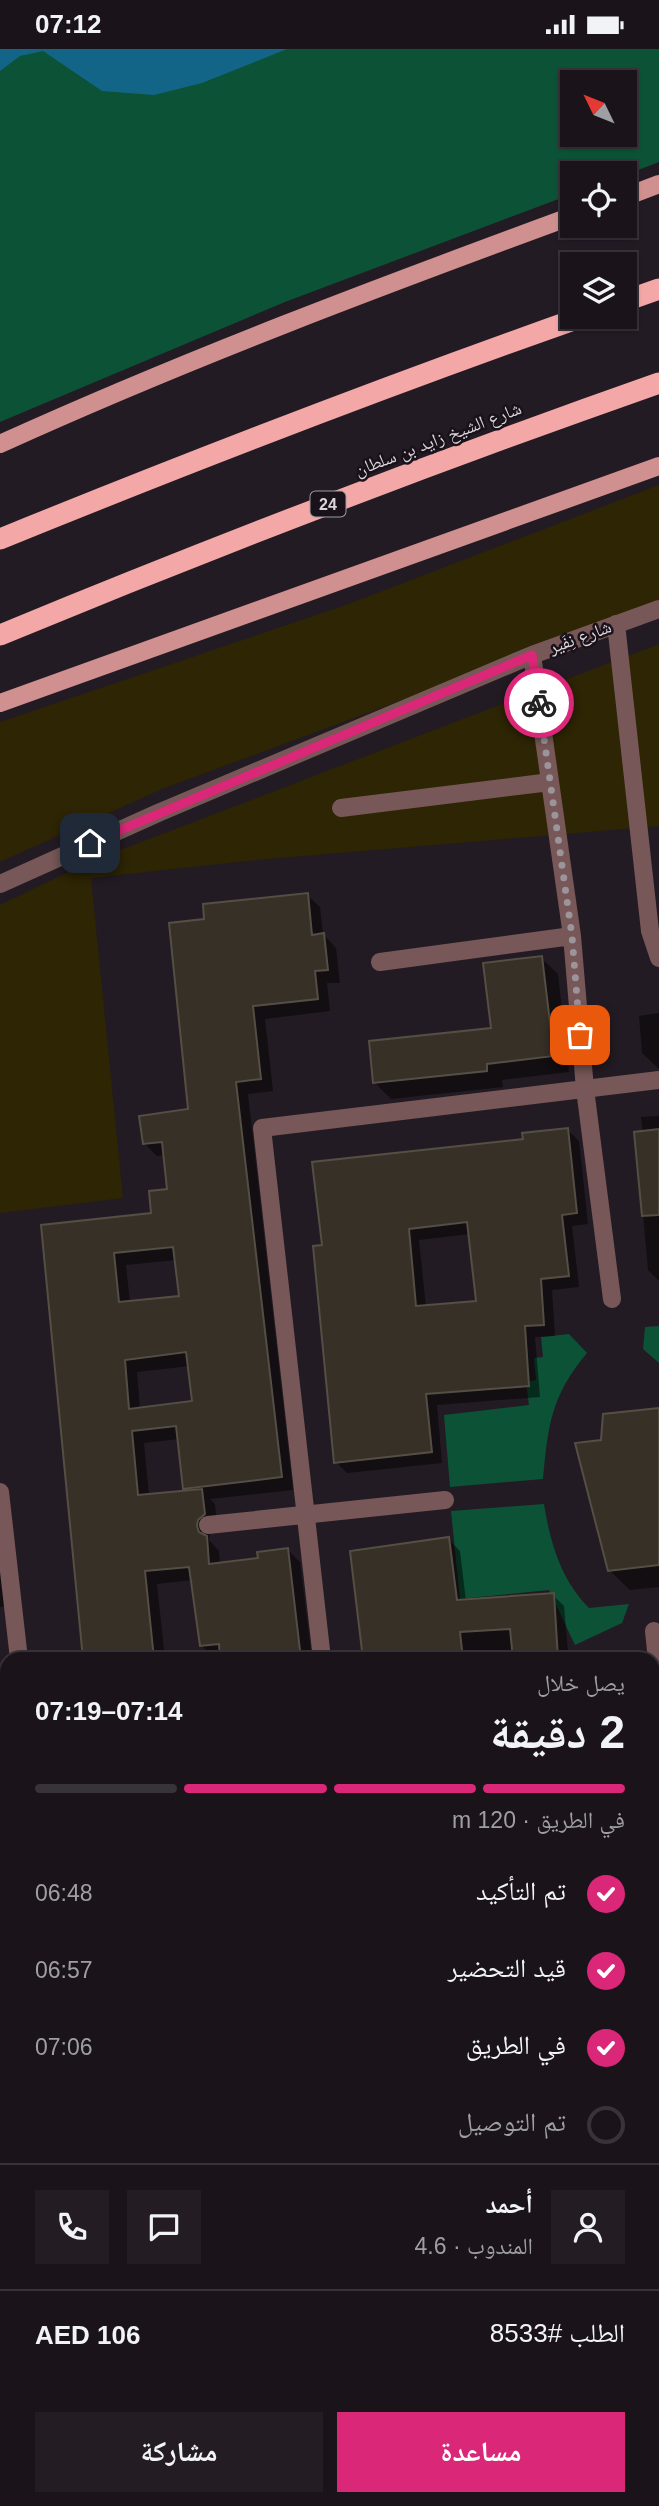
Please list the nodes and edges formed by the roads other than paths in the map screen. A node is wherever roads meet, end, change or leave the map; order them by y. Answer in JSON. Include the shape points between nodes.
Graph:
{"nodes":[{"id":1,"x":659,"y":184,"type":"edge"},
{"id":2,"x":637,"y":192,"type":"edge"},
{"id":3,"x":560,"y":220,"type":"edge"},
{"id":4,"x":659,"y":289,"type":"edge"},
{"id":5,"x":637,"y":297,"type":"edge"},
{"id":6,"x":560,"y":325,"type":"edge"},
{"id":7,"x":659,"y":383,"type":"edge"},
{"id":8,"x":0,"y":444,"type":"edge"},
{"id":9,"x":659,"y":465,"type":"edge"},
{"id":10,"x":0,"y":539,"type":"edge"},
{"id":11,"x":659,"y":609,"type":"edge"},
{"id":12,"x":616,"y":624,"type":"junction"},
{"id":13,"x":0,"y":635,"type":"edge"},
{"id":14,"x":532,"y":655,"type":"junction"},
{"id":15,"x":0,"y":703,"type":"edge"},
{"id":16,"x":550,"y":782,"type":"junction"},
{"id":17,"x":341,"y":808,"type":"dead end"},
{"id":18,"x":0,"y":884,"type":"edge"},
{"id":19,"x":572,"y":936,"type":"junction"},
{"id":20,"x":659,"y":958,"type":"edge"},
{"id":21,"x":380,"y":962,"type":"dead end"},
{"id":22,"x":659,"y":1080,"type":"edge"},
{"id":23,"x":585,"y":1089,"type":"junction"},
{"id":24,"x":612,"y":1299,"type":"dead end"},
{"id":25,"x":0,"y":1492,"type":"edge"},
{"id":26,"x":445,"y":1500,"type":"dead end"},
{"id":27,"x":306,"y":1514,"type":"junction"},
{"id":28,"x":208,"y":1525,"type":"dead end"},
{"id":29,"x":654,"y":1631,"type":"dead end"},
{"id":30,"x":12,"y":1650,"type":"edge"},
{"id":31,"x":321,"y":1652,"type":"edge"},
{"id":32,"x":656,"y":1652,"type":"edge"}],
"edges":[{"from":1,"to":2,"type":"main road"},
{"from":3,"to":8,"type":"main road","via":[[235,343]]},
{"from":4,"to":5,"type":"highway"},
{"from":6,"to":10,"type":"highway"},
{"from":7,"to":13,"type":"highway","name":"شارع الشيخ زايد بن سلطان","number":"24","via":[[182,560]]},
{"from":9,"to":15,"type":"main road"},
{"from":11,"to":12,"type":"street","name":"شارع نِفَير"},
{"from":12,"to":14,"type":"street","name":"شارع نِفَير"},
{"from":12,"to":20,"type":"street","via":[[650,931]]},
{"from":14,"to":16,"type":"street"},
{"from":14,"to":18,"type":"street","name":"شارع نِفَير"},
{"from":16,"to":17,"type":"street"},
{"from":16,"to":19,"type":"street"},
{"from":19,"to":21,"type":"street"},
{"from":19,"to":23,"type":"street"},
{"from":22,"to":23,"type":"street"},
{"from":23,"to":24,"type":"street"},
{"from":23,"to":27,"type":"street","via":[[262,1128]]},
{"from":25,"to":30,"type":"street"},
{"from":26,"to":27,"type":"street"},
{"from":27,"to":28,"type":"street"},
{"from":27,"to":31,"type":"street"},
{"from":29,"to":32,"type":"street"}]}
